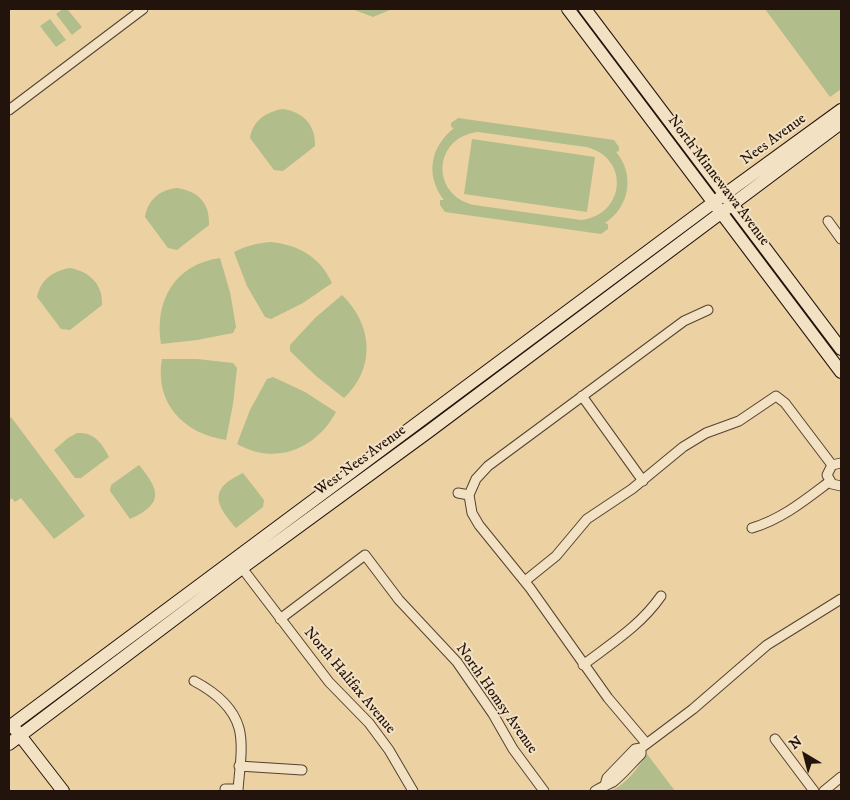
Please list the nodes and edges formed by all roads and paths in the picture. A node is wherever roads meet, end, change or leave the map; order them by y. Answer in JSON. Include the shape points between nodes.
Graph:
{"nodes":[{"id":1,"x":143,"y":9,"type":"edge"},
{"id":2,"x":568,"y":9,"type":"edge"},
{"id":3,"x":586,"y":9,"type":"edge"},
{"id":4,"x":600,"y":28,"type":"junction"},
{"id":5,"x":589,"y":36,"type":"junction"},
{"id":6,"x":9,"y":110,"type":"edge"},
{"id":7,"x":841,"y":110,"type":"edge"},
{"id":8,"x":841,"y":123,"type":"edge"},
{"id":9,"x":729,"y":200,"type":"junction"},
{"id":10,"x":718,"y":208,"type":"junction"},
{"id":11,"x":828,"y":221,"type":"dead end"},
{"id":12,"x":841,"y":239,"type":"edge"},
{"id":13,"x":708,"y":310,"type":"dead end"},
{"id":14,"x":528,"y":340,"type":"junction"},
{"id":15,"x":841,"y":350,"type":"edge"},
{"id":16,"x":841,"y":372,"type":"edge"},
{"id":17,"x":582,"y":396,"type":"junction"},
{"id":18,"x":428,"y":432,"type":"junction"},
{"id":19,"x":841,"y":463,"type":"edge"},
{"id":20,"x":832,"y":465,"type":"junction"},
{"id":21,"x":643,"y":481,"type":"junction"},
{"id":22,"x":829,"y":482,"type":"junction"},
{"id":23,"x":841,"y":486,"type":"edge"},
{"id":24,"x":458,"y":493,"type":"dead end"},
{"id":25,"x":469,"y":495,"type":"junction"},
{"id":26,"x":752,"y":528,"type":"dead end"},
{"id":27,"x":242,"y":568,"type":"junction"},
{"id":28,"x":525,"y":581,"type":"junction"},
{"id":29,"x":661,"y":596,"type":"dead end"},
{"id":30,"x":841,"y":598,"type":"edge"},
{"id":31,"x":280,"y":619,"type":"junction"},
{"id":32,"x":583,"y":665,"type":"junction"},
{"id":33,"x":194,"y":681,"type":"dead end"},
{"id":34,"x":10,"y":724,"type":"edge"},
{"id":35,"x":20,"y":736,"type":"junction"},
{"id":36,"x":775,"y":739,"type":"dead end"},
{"id":37,"x":9,"y":744,"type":"edge"},
{"id":38,"x":644,"y":746,"type":"junction"},
{"id":39,"x":239,"y":766,"type":"junction"},
{"id":40,"x":302,"y":770,"type":"dead end"},
{"id":41,"x":841,"y":776,"type":"edge"},
{"id":42,"x":225,"y":789,"type":"dead end"},
{"id":43,"x":238,"y":790,"type":"edge"},
{"id":44,"x":63,"y":791,"type":"edge"},
{"id":45,"x":413,"y":791,"type":"edge"},
{"id":46,"x":544,"y":791,"type":"edge"},
{"id":47,"x":595,"y":791,"type":"edge"},
{"id":48,"x":814,"y":791,"type":"edge"},
{"id":49,"x":824,"y":791,"type":"edge"}],
"edges":[{"from":1,"to":6,"type":"street"},
{"from":2,"to":5,"type":"main road","name":"North Minnewawa Avenue"},
{"from":3,"to":4,"type":"main road","name":"North Minnewawa Avenue"},
{"from":4,"to":5,"type":"main road"},
{"from":4,"to":9,"type":"main road","name":"North Minnewawa Avenue"},
{"from":5,"to":10,"type":"main road","name":"North Minnewawa Avenue"},
{"from":7,"to":9,"type":"main road","name":"Nees Avenue"},
{"from":8,"to":9,"type":"main road","name":"Nees Avenue"},
{"from":9,"to":10,"type":"main road","name":"West Nees Avenue"},
{"from":9,"to":15,"type":"main road","name":"North Minnewawa Avenue"},
{"from":10,"to":14,"type":"main road","name":"West Nees Avenue"},
{"from":10,"to":16,"type":"main road","name":"North Minnewawa Avenue"},
{"from":10,"to":18,"type":"main road","name":"West Nees Avenue"},
{"from":11,"to":12,"type":"street"},
{"from":13,"to":17,"type":"street","via":[[684,321]]},
{"from":14,"to":18,"type":"main road","via":[[526,351],[446,411]]},
{"from":14,"to":34,"type":"main road","name":"West Nees Avenue"},
{"from":17,"to":21,"type":"street"},
{"from":17,"to":25,"type":"street","via":[[482,472]]},
{"from":18,"to":27,"type":"main road","name":"West Nees Avenue"},
{"from":19,"to":20,"type":"street"},
{"from":20,"to":21,"type":"street","via":[[785,403],[776,396],[739,421],[694,439]]},
{"from":20,"to":22,"type":"street","via":[[827,475]]},
{"from":21,"to":28,"type":"street","via":[[587,519],[556,556]]},
{"from":22,"to":23,"type":"street"},
{"from":22,"to":26,"type":"street","via":[[783,515]]},
{"from":24,"to":25,"type":"street"},
{"from":25,"to":28,"type":"street","via":[[472,513],[479,525]]},
{"from":27,"to":31,"type":"street","name":"North Halifax Avenue"},
{"from":27,"to":35,"type":"main road","name":"West Nees Avenue"},
{"from":28,"to":32,"type":"street"},
{"from":29,"to":32,"type":"street","via":[[649,613]]},
{"from":30,"to":38,"type":"street","via":[[767,645],[693,709]]},
{"from":31,"to":45,"type":"street","name":"North Halifax Avenue","via":[[329,682],[389,750]]},
{"from":31,"to":46,"type":"street","name":"North Homsy Avenue","via":[[366,555],[399,600],[457,662]]},
{"from":32,"to":38,"type":"street"},
{"from":33,"to":39,"type":"street","via":[[218,696],[232,715],[240,739]]},
{"from":34,"to":35,"type":"main road"},
{"from":35,"to":37,"type":"main road","name":"West Nees Avenue"},
{"from":35,"to":44,"type":"main road"},
{"from":36,"to":48,"type":"street"},
{"from":38,"to":47,"type":"street","via":[[636,749]]},
{"from":39,"to":40,"type":"street"},
{"from":39,"to":43,"type":"street"},
{"from":41,"to":49,"type":"street"},
{"from":42,"to":43,"type":"street"}]}
